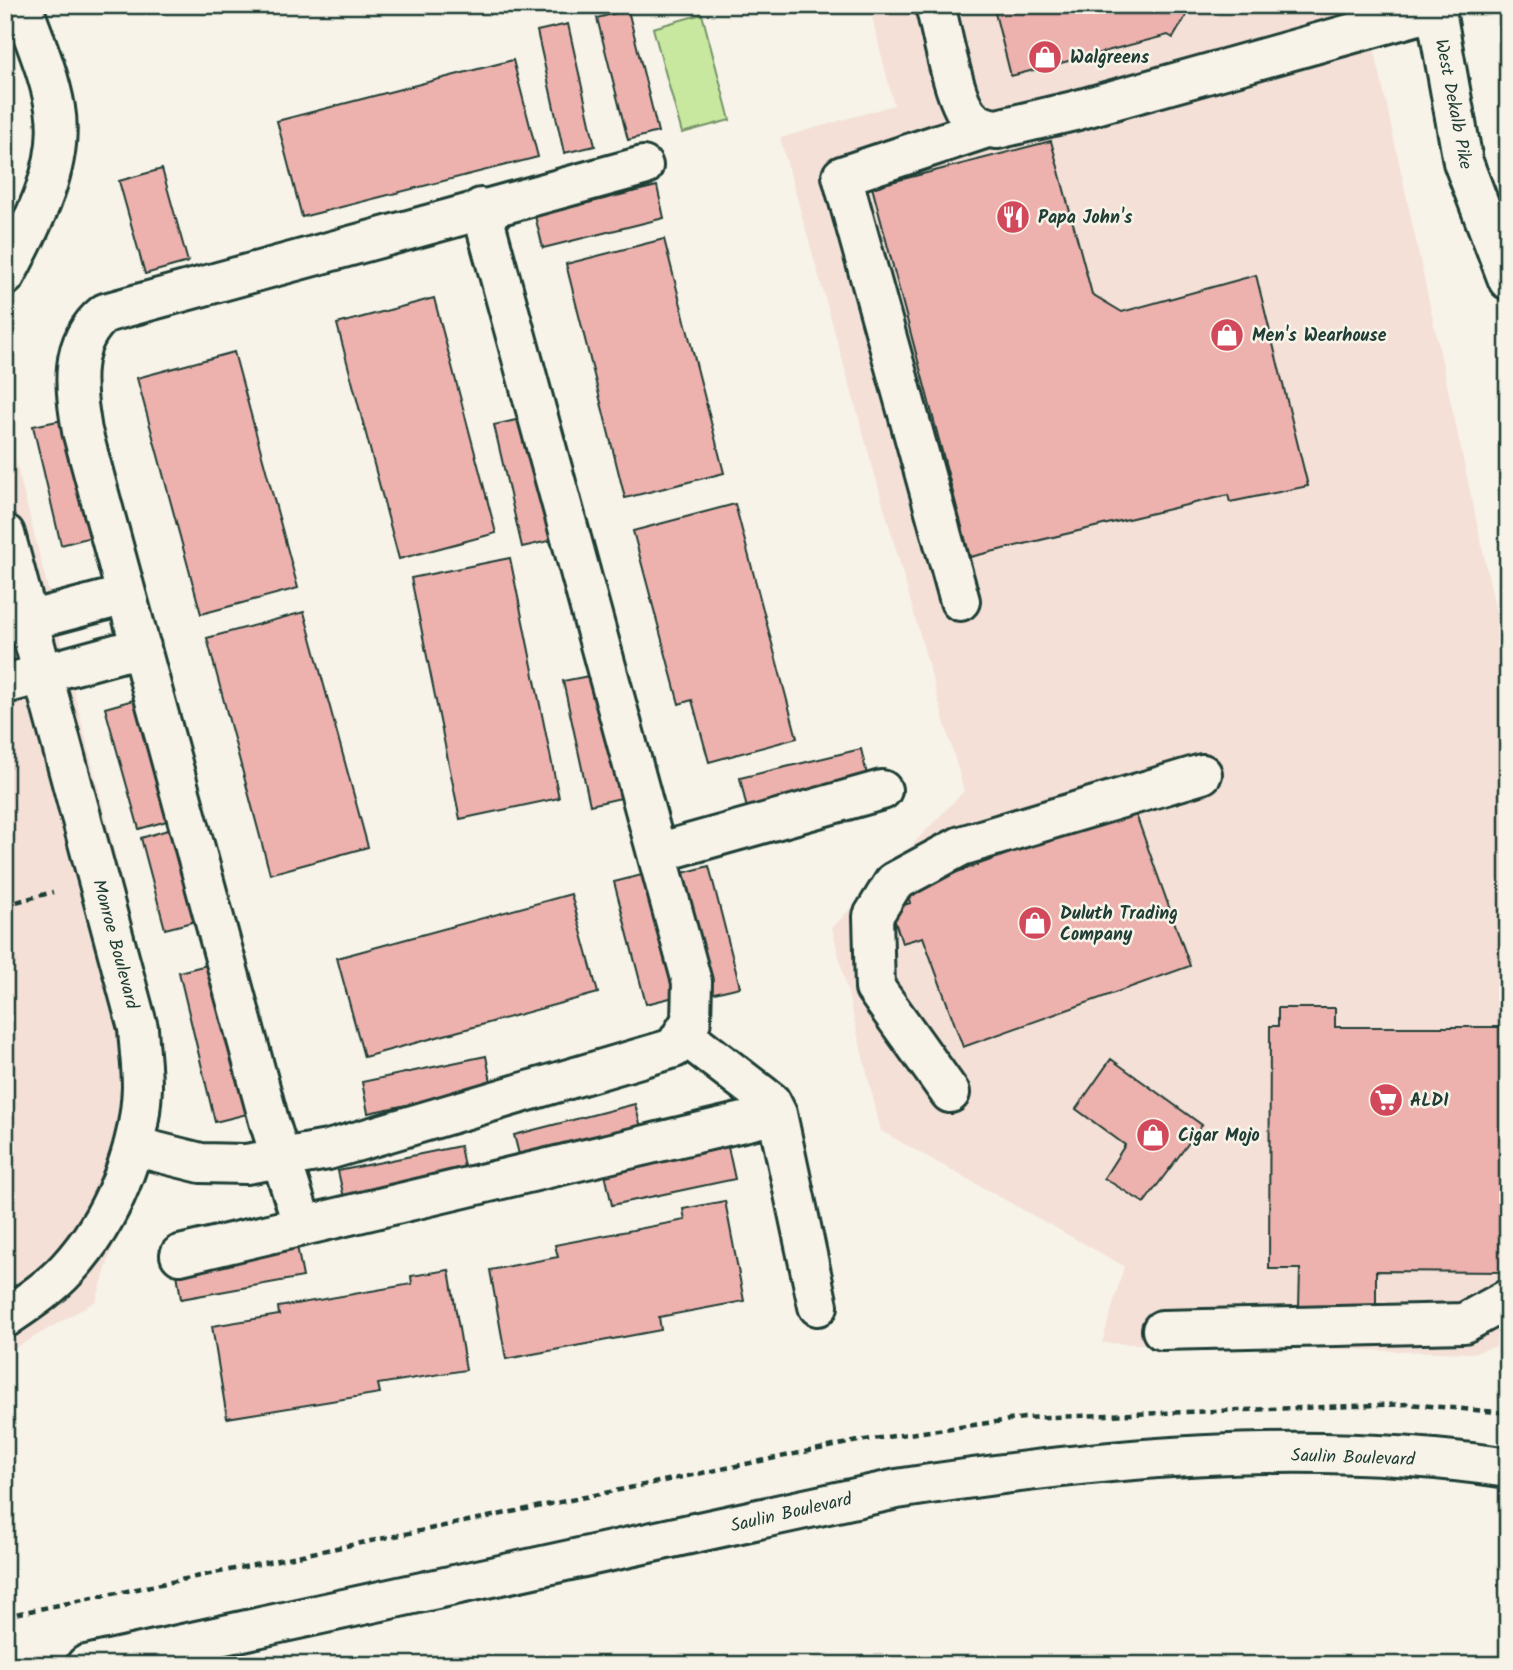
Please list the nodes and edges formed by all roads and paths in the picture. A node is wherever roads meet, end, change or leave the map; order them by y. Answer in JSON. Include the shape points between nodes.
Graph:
{"nodes":[{"id":1,"x":20,"y":5,"type":"edge"},
{"id":2,"x":935,"y":5,"type":"edge"},
{"id":3,"x":1436,"y":7,"type":"edge"},
{"id":4,"x":5,"y":10,"type":"edge"},
{"id":5,"x":987,"y":128,"type":"junction"},
{"id":6,"x":643,"y":166,"type":"dead end"},
{"id":7,"x":481,"y":208,"type":"junction"},
{"id":8,"x":1505,"y":267,"type":"edge"},
{"id":9,"x":5,"y":276,"type":"edge"},
{"id":10,"x":5,"y":534,"type":"edge"},
{"id":11,"x":126,"y":595,"type":"junction"},
{"id":12,"x":960,"y":601,"type":"dead end"},
{"id":13,"x":17,"y":624,"type":"edge"},
{"id":14,"x":141,"y":647,"type":"junction"},
{"id":15,"x":42,"y":676,"type":"junction"},
{"id":16,"x":5,"y":684,"type":"edge"},
{"id":17,"x":1202,"y":774,"type":"dead end"},
{"id":18,"x":882,"y":790,"type":"dead end"},
{"id":19,"x":657,"y":853,"type":"junction"},
{"id":20,"x":52,"y":892,"type":"dead end"},
{"id":21,"x":5,"y":905,"type":"edge"},
{"id":22,"x":683,"y":1034,"type":"junction"},
{"id":23,"x":950,"y":1093,"type":"dead end"},
{"id":24,"x":777,"y":1114,"type":"junction"},
{"id":25,"x":133,"y":1146,"type":"junction"},
{"id":26,"x":280,"y":1158,"type":"junction"},
{"id":27,"x":303,"y":1226,"type":"junction"},
{"id":28,"x":180,"y":1255,"type":"dead end"},
{"id":29,"x":1508,"y":1299,"type":"edge"},
{"id":30,"x":818,"y":1306,"type":"dead end"},
{"id":31,"x":5,"y":1318,"type":"edge"},
{"id":32,"x":1162,"y":1330,"type":"dead end"},
{"id":33,"x":1508,"y":1413,"type":"edge"},
{"id":34,"x":1508,"y":1468,"type":"edge"},
{"id":35,"x":5,"y":1616,"type":"edge"},
{"id":36,"x":86,"y":1665,"type":"edge"}],
"edges":[{"from":1,"to":4,"type":"main road"},
{"from":1,"to":9,"type":"main road","via":[[56,110],[55,148],[45,193]]},
{"from":2,"to":5,"type":"main road","via":[[959,98],[966,114]]},
{"from":3,"to":5,"type":"main road","via":[[1073,111]]},
{"from":3,"to":8,"type":"main road","name":"West Dekalb Pike","via":[[1463,162]]},
{"from":5,"to":12,"type":"main road","via":[[842,176]]},
{"from":6,"to":7,"type":"main road"},
{"from":7,"to":11,"type":"main road","via":[[105,313],[90,325],[80,346],[75,389]]},
{"from":7,"to":19,"type":"main road"},
{"from":10,"to":13,"type":"main road","name":"Monroe Boulevard"},
{"from":11,"to":13,"type":"main road"},
{"from":11,"to":14,"type":"main road"},
{"from":13,"to":15,"type":"main road","name":"Monroe Boulevard"},
{"from":14,"to":15,"type":"main road"},
{"from":14,"to":26,"type":"main road"},
{"from":15,"to":16,"type":"main road"},
{"from":15,"to":25,"type":"main road","name":"Monroe Boulevard","via":[[138,1028],[142,1088]]},
{"from":17,"to":23,"type":"main road","via":[[961,846],[894,882],[873,916],[874,988]]},
{"from":18,"to":19,"type":"main road"},
{"from":19,"to":22,"type":"main road","via":[[692,982],[691,1021]]},
{"from":20,"to":21,"type":"path"},
{"from":22,"to":24,"type":"main road","via":[[771,1102]]},
{"from":22,"to":26,"type":"main road","via":[[674,1048],[328,1150]]},
{"from":24,"to":27,"type":"main road"},
{"from":24,"to":30,"type":"main road"},
{"from":25,"to":26,"type":"main road","via":[[201,1163],[246,1164]]},
{"from":25,"to":31,"type":"main road","name":"Monroe Boulevard","via":[[108,1212],[69,1268]]},
{"from":26,"to":27,"type":"main road"},
{"from":27,"to":28,"type":"main road"},
{"from":29,"to":32,"type":"main road","via":[[1464,1323]]},
{"from":33,"to":35,"type":"path","via":[[1408,1404],[1011,1420],[858,1441]]},
{"from":34,"to":36,"type":"main road","name":"Saulin Boulevard","via":[[1378,1453],[1165,1456],[976,1477],[897,1489]]}]}
